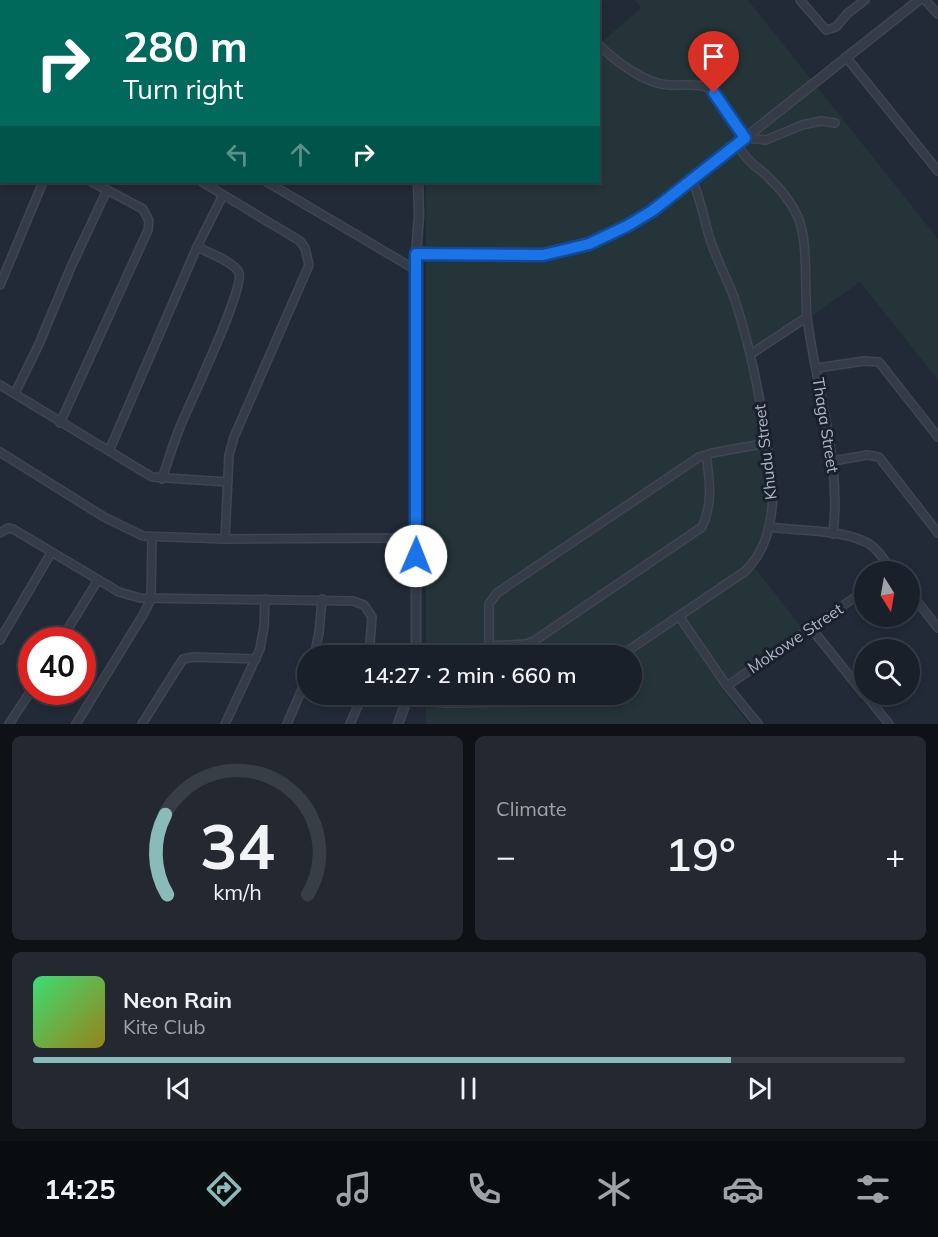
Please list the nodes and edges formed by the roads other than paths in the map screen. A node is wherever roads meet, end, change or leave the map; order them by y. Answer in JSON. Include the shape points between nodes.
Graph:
{"nodes":[{"id":1,"x":800,"y":0,"type":"edge"},
{"id":2,"x":865,"y":0,"type":"edge"},
{"id":3,"x":919,"y":0,"type":"edge"},
{"id":4,"x":925,"y":0,"type":"edge"},
{"id":5,"x":938,"y":14,"type":"edge"},
{"id":6,"x":600,"y":46,"type":"edge"},
{"id":7,"x":846,"y":57,"type":"junction"},
{"id":8,"x":835,"y":123,"type":"dead end"},
{"id":9,"x":745,"y":138,"type":"junction"},
{"id":10,"x":736,"y":144,"type":"junction"},
{"id":11,"x":938,"y":171,"type":"edge"},
{"id":12,"x":693,"y":180,"type":"junction"},
{"id":13,"x":43,"y":183,"type":"edge"},
{"id":14,"x":94,"y":183,"type":"edge"},
{"id":15,"x":204,"y":183,"type":"edge"},
{"id":16,"x":269,"y":183,"type":"edge"},
{"id":17,"x":418,"y":183,"type":"edge"},
{"id":18,"x":107,"y":190,"type":"junction"},
{"id":19,"x":223,"y":195,"type":"junction"},
{"id":20,"x":197,"y":247,"type":"junction"},
{"id":21,"x":416,"y":254,"type":"junction"},
{"id":22,"x":416,"y":270,"type":"junction"},
{"id":23,"x":0,"y":285,"type":"edge"},
{"id":24,"x":807,"y":317,"type":"junction"},
{"id":25,"x":751,"y":354,"type":"junction"},
{"id":26,"x":817,"y":368,"type":"junction"},
{"id":27,"x":0,"y":385,"type":"edge"},
{"id":28,"x":15,"y":393,"type":"junction"},
{"id":29,"x":60,"y":423,"type":"junction"},
{"id":30,"x":938,"y":437,"type":"edge"},
{"id":31,"x":767,"y":443,"type":"junction"},
{"id":32,"x":109,"y":451,"type":"junction"},
{"id":33,"x":0,"y":452,"type":"edge"},
{"id":34,"x":706,"y":455,"type":"junction"},
{"id":35,"x":833,"y":461,"type":"junction"},
{"id":36,"x":162,"y":479,"type":"junction"},
{"id":37,"x":228,"y":482,"type":"junction"},
{"id":38,"x":769,"y":527,"type":"junction"},
{"id":39,"x":0,"y":532,"type":"edge"},
{"id":40,"x":938,"y":533,"type":"edge"},
{"id":41,"x":833,"y":534,"type":"junction"},
{"id":42,"x":152,"y":538,"type":"junction"},
{"id":43,"x":416,"y":538,"type":"junction"},
{"id":44,"x":225,"y":539,"type":"junction"},
{"id":45,"x":51,"y":553,"type":"junction"},
{"id":46,"x":884,"y":561,"type":"edge"},
{"id":47,"x":98,"y":580,"type":"junction"},
{"id":48,"x":854,"y":598,"type":"edge"},
{"id":49,"x":151,"y":599,"type":"junction"},
{"id":50,"x":265,"y":599,"type":"junction"},
{"id":51,"x":322,"y":599,"type":"junction"},
{"id":52,"x":920,"y":605,"type":"edge"},
{"id":53,"x":679,"y":616,"type":"junction"},
{"id":54,"x":69,"y":627,"type":"edge"},
{"id":55,"x":811,"y":628,"type":"junction"},
{"id":56,"x":938,"y":628,"type":"edge"},
{"id":57,"x":0,"y":640,"type":"edge"},
{"id":58,"x":316,"y":645,"type":"edge"},
{"id":59,"x":370,"y":645,"type":"edge"},
{"id":60,"x":416,"y":645,"type":"edge"},
{"id":61,"x":489,"y":645,"type":"edge"},
{"id":62,"x":507,"y":645,"type":"edge"},
{"id":63,"x":636,"y":645,"type":"edge"},
{"id":64,"x":256,"y":659,"type":"junction"},
{"id":65,"x":854,"y":682,"type":"edge"},
{"id":66,"x":727,"y":686,"type":"junction"},
{"id":67,"x":297,"y":701,"type":"edge"},
{"id":68,"x":21,"y":705,"type":"edge"},
{"id":69,"x":358,"y":705,"type":"edge"},
{"id":70,"x":405,"y":705,"type":"edge"},
{"id":71,"x":873,"y":705,"type":"edge"},
{"id":72,"x":9,"y":724,"type":"edge"},
{"id":73,"x":76,"y":724,"type":"edge"},
{"id":74,"x":142,"y":724,"type":"edge"},
{"id":75,"x":225,"y":724,"type":"edge"},
{"id":76,"x":287,"y":724,"type":"edge"},
{"id":77,"x":350,"y":724,"type":"edge"},
{"id":78,"x":398,"y":724,"type":"edge"},
{"id":79,"x":758,"y":724,"type":"edge"},
{"id":80,"x":889,"y":724,"type":"edge"}],
"edges":[{"from":1,"to":2,"type":"street","via":[[826,30],[836,27]]},
{"from":3,"to":7,"type":"street"},
{"from":4,"to":5,"type":"street"},
{"from":6,"to":9,"type":"street","via":[[615,62],[666,86],[705,86]]},
{"from":7,"to":9,"type":"street"},
{"from":7,"to":11,"type":"street"},
{"from":8,"to":9,"type":"street","via":[[821,121],[766,140]]},
{"from":9,"to":10,"type":"street"},
{"from":10,"to":12,"type":"street"},
{"from":10,"to":24,"type":"street","name":"Thaga Street","via":[[778,186],[798,218],[805,256]]},
{"from":12,"to":21,"type":"street","via":[[627,226],[577,248],[543,255]]},
{"from":12,"to":25,"type":"street","name":"Khudu Street"},
{"from":13,"to":23,"type":"street"},
{"from":14,"to":18,"type":"street"},
{"from":15,"to":19,"type":"street"},
{"from":16,"to":22,"type":"street"},
{"from":17,"to":21,"type":"street"},
{"from":18,"to":28,"type":"street"},
{"from":18,"to":29,"type":"street","via":[[143,209],[149,221],[148,230]]},
{"from":19,"to":20,"type":"street"},
{"from":19,"to":37,"type":"street","via":[[300,241],[309,265],[234,437]]},
{"from":20,"to":32,"type":"street"},
{"from":20,"to":36,"type":"street","via":[[236,267],[239,285]]},
{"from":21,"to":22,"type":"street"},
{"from":22,"to":43,"type":"street"},
{"from":24,"to":25,"type":"street"},
{"from":24,"to":26,"type":"street","name":"Thaga Street"},
{"from":25,"to":31,"type":"street","name":"Khudu Street"},
{"from":26,"to":30,"type":"street","via":[[879,362]]},
{"from":26,"to":35,"type":"street","name":"Thaga Street"},
{"from":27,"to":28,"type":"street"},
{"from":28,"to":29,"type":"street"},
{"from":29,"to":32,"type":"street"},
{"from":31,"to":34,"type":"street"},
{"from":31,"to":38,"type":"street","name":"Khudu Street","via":[[773,495]]},
{"from":32,"to":36,"type":"street","via":[[144,473]]},
{"from":33,"to":42,"type":"street","via":[[104,517]]},
{"from":34,"to":61,"type":"street","via":[[667,477],[497,593],[489,604]]},
{"from":34,"to":62,"type":"street","via":[[711,491],[702,527],[534,641]]},
{"from":35,"to":40,"type":"street","via":[[867,455],[879,458]]},
{"from":35,"to":41,"type":"street","name":"Thaga Street"},
{"from":36,"to":37,"type":"street"},
{"from":37,"to":44,"type":"street"},
{"from":38,"to":41,"type":"street"},
{"from":38,"to":53,"type":"street","name":"Khudu Street","via":[[764,547],[754,563]]},
{"from":39,"to":45,"type":"street","via":[[11,528]]},
{"from":41,"to":46,"type":"street","via":[[866,542]]},
{"from":42,"to":44,"type":"street"},
{"from":42,"to":49,"type":"street"},
{"from":43,"to":44,"type":"street"},
{"from":43,"to":60,"type":"street"},
{"from":45,"to":47,"type":"street"},
{"from":45,"to":57,"type":"street"},
{"from":47,"to":49,"type":"street","via":[[119,592]]},
{"from":47,"to":54,"type":"street"},
{"from":48,"to":55,"type":"street","name":"Mokowe Street"},
{"from":49,"to":50,"type":"street"},
{"from":49,"to":73,"type":"street"},
{"from":50,"to":51,"type":"street"},
{"from":50,"to":64,"type":"street","via":[[263,637]]},
{"from":51,"to":58,"type":"street"},
{"from":51,"to":59,"type":"street","via":[[353,601],[367,607],[372,624]]},
{"from":52,"to":56,"type":"street"},
{"from":53,"to":63,"type":"street","name":"Khudu Street"},
{"from":53,"to":66,"type":"street"},
{"from":55,"to":65,"type":"street"},
{"from":55,"to":66,"type":"street","name":"Mokowe Street"},
{"from":64,"to":74,"type":"street","via":[[183,659]]},
{"from":64,"to":75,"type":"street"},
{"from":66,"to":79,"type":"street"},
{"from":67,"to":76,"type":"street"},
{"from":68,"to":72,"type":"street"},
{"from":69,"to":77,"type":"street"},
{"from":70,"to":78,"type":"street"},
{"from":71,"to":80,"type":"street"}]}
